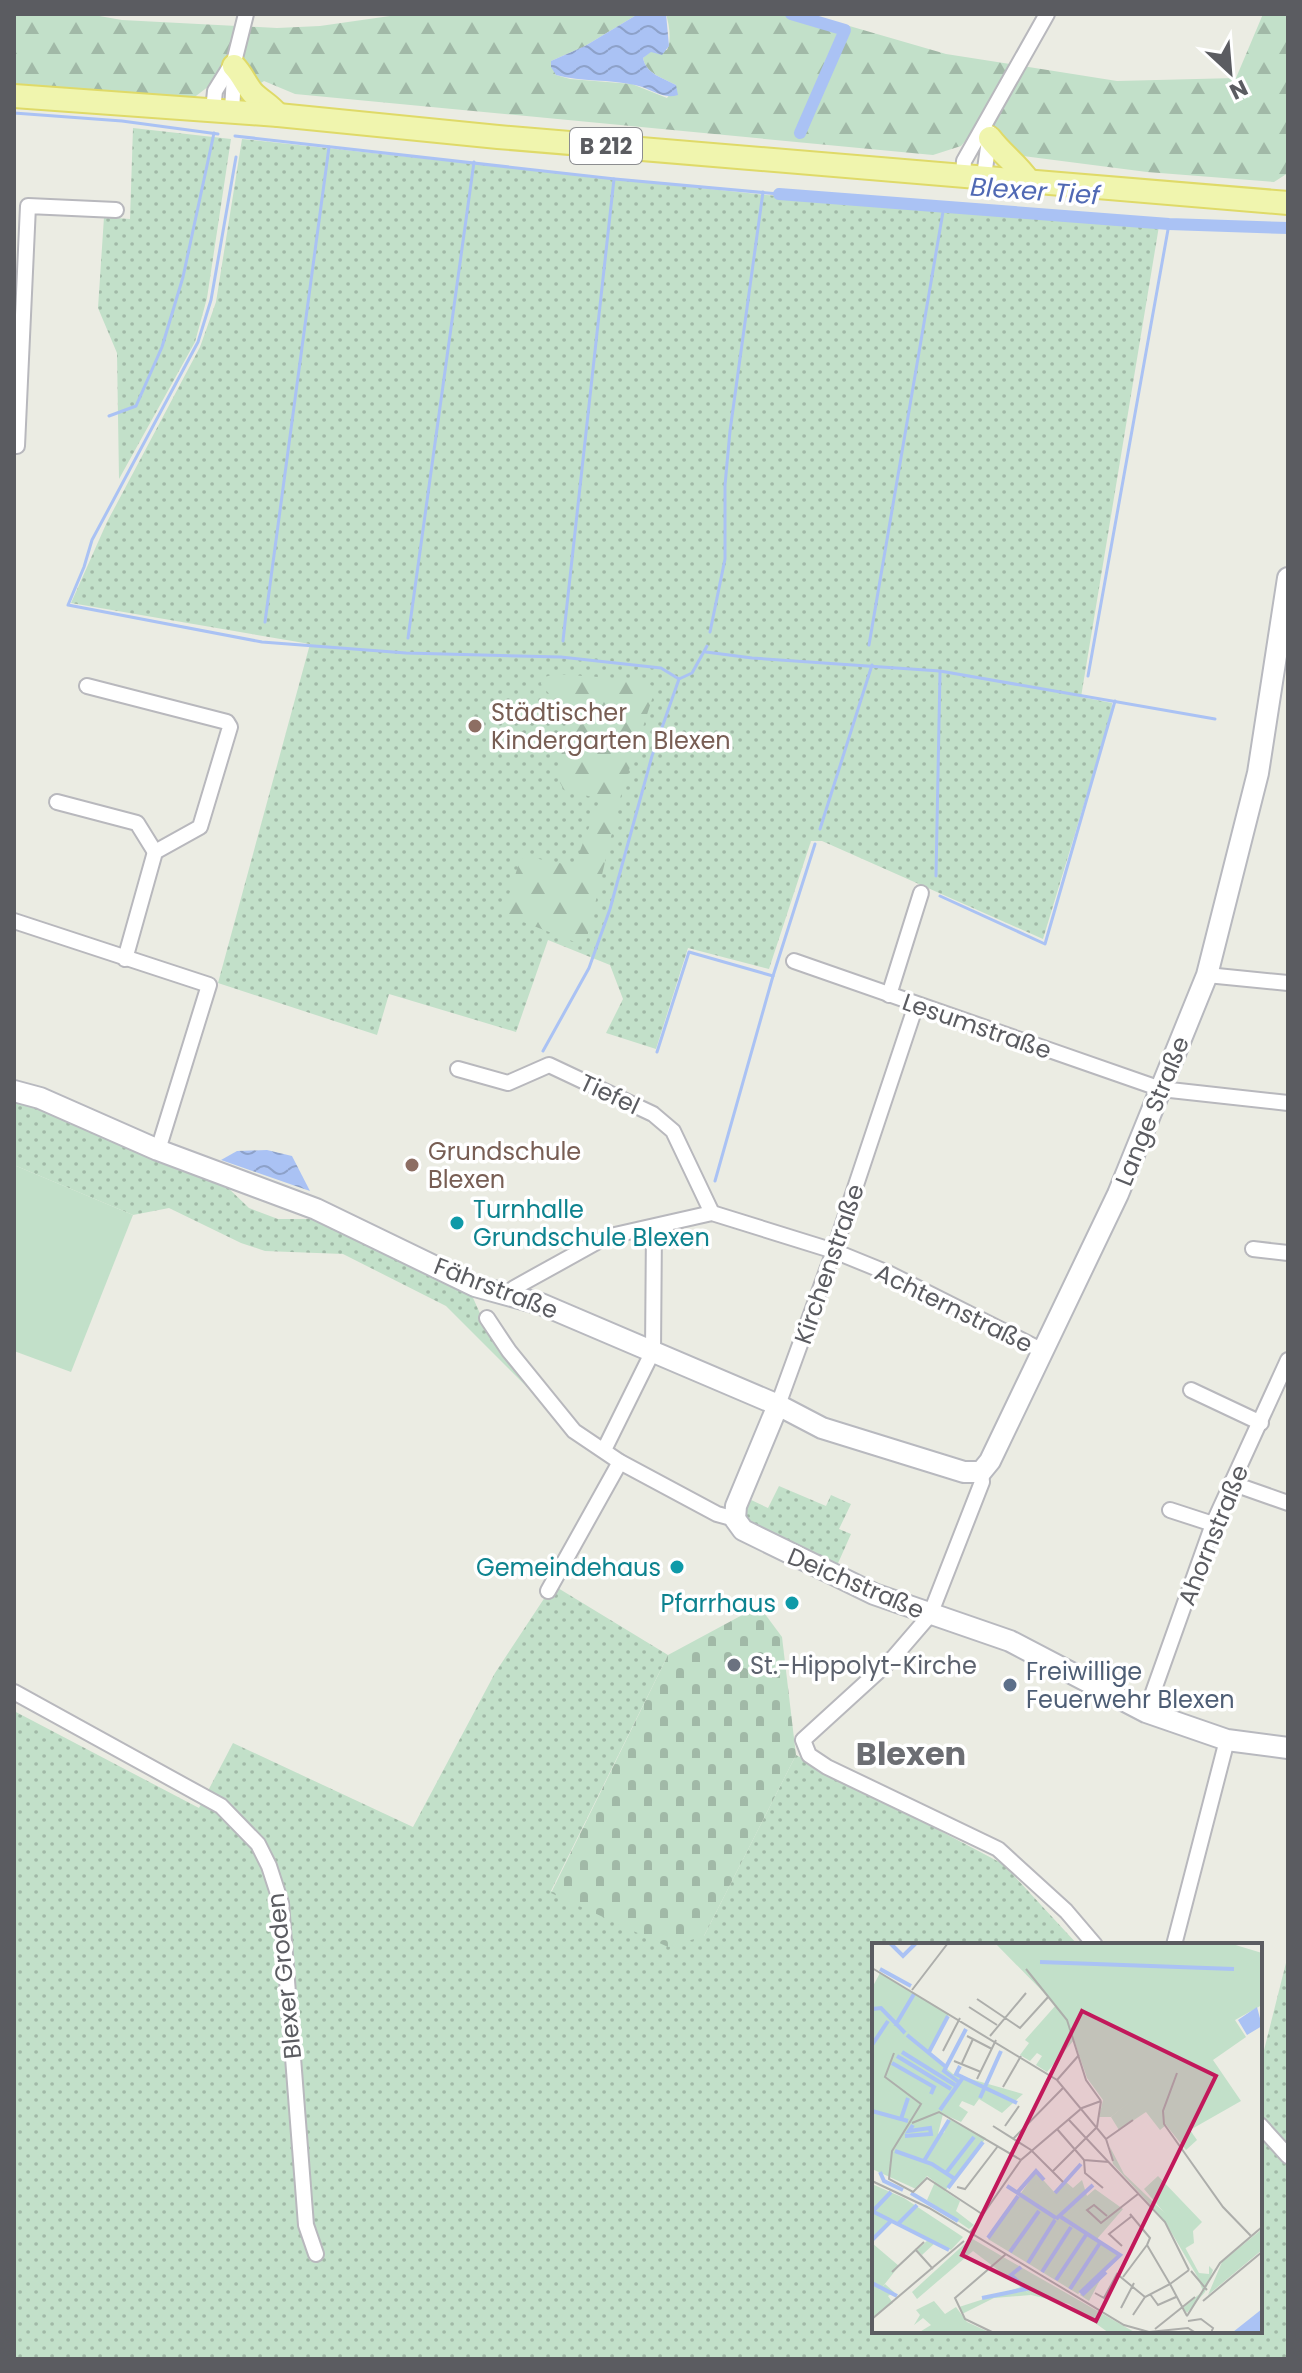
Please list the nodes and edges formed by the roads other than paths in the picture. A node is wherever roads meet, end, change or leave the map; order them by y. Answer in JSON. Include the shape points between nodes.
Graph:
{"nodes":[{"id":1,"x":246,"y":14,"type":"edge"},
{"id":2,"x":1047,"y":14,"type":"edge"},
{"id":3,"x":234,"y":62,"type":"junction"},
{"id":4,"x":14,"y":96,"type":"edge"},
{"id":5,"x":222,"y":111,"type":"junction"},
{"id":6,"x":992,"y":113,"type":"junction"},
{"id":7,"x":278,"y":115,"type":"junction"},
{"id":8,"x":990,"y":138,"type":"junction"},
{"id":9,"x":973,"y":175,"type":"junction"},
{"id":10,"x":1028,"y":180,"type":"junction"},
{"id":11,"x":1288,"y":189,"type":"edge"},
{"id":12,"x":1264,"y":200,"type":"junction"},
{"id":13,"x":1288,"y":203,"type":"edge"},
{"id":14,"x":116,"y":210,"type":"dead end"},
{"id":15,"x":16,"y":446,"type":"edge"},
{"id":16,"x":1288,"y":578,"type":"edge"},
{"id":17,"x":87,"y":686,"type":"dead end"},
{"id":18,"x":57,"y":802,"type":"dead end"},
{"id":19,"x":155,"y":852,"type":"junction"},
{"id":20,"x":921,"y":893,"type":"dead end"},
{"id":21,"x":14,"y":921,"type":"edge"},
{"id":22,"x":125,"y":959,"type":"junction"},
{"id":23,"x":794,"y":961,"type":"dead end"},
{"id":24,"x":1207,"y":975,"type":"junction"},
{"id":25,"x":1288,"y":983,"type":"edge"},
{"id":26,"x":889,"y":995,"type":"junction"},
{"id":27,"x":916,"y":1005,"type":"junction"},
{"id":28,"x":458,"y":1069,"type":"dead end"},
{"id":29,"x":1161,"y":1089,"type":"junction"},
{"id":30,"x":14,"y":1091,"type":"edge"},
{"id":31,"x":1288,"y":1103,"type":"edge"},
{"id":32,"x":158,"y":1150,"type":"junction"},
{"id":33,"x":712,"y":1213,"type":"junction"},
{"id":34,"x":654,"y":1227,"type":"junction"},
{"id":35,"x":1253,"y":1249,"type":"dead end"},
{"id":36,"x":834,"y":1251,"type":"junction"},
{"id":37,"x":1288,"y":1253,"type":"edge"},
{"id":38,"x":509,"y":1294,"type":"junction"},
{"id":39,"x":487,"y":1318,"type":"dead end"},
{"id":40,"x":653,"y":1351,"type":"junction"},
{"id":41,"x":1043,"y":1351,"type":"junction"},
{"id":42,"x":1288,"y":1360,"type":"edge"},
{"id":43,"x":1191,"y":1390,"type":"dead end"},
{"id":44,"x":778,"y":1405,"type":"junction"},
{"id":45,"x":1261,"y":1423,"type":"junction"},
{"id":46,"x":604,"y":1450,"type":"junction"},
{"id":47,"x":620,"y":1462,"type":"junction"},
{"id":48,"x":981,"y":1472,"type":"junction"},
{"id":49,"x":1231,"y":1483,"type":"junction"},
{"id":50,"x":1288,"y":1503,"type":"edge"},
{"id":51,"x":1170,"y":1510,"type":"dead end"},
{"id":52,"x":735,"y":1519,"type":"junction"},
{"id":53,"x":1213,"y":1524,"type":"junction"},
{"id":54,"x":548,"y":1591,"type":"dead end"},
{"id":55,"x":930,"y":1615,"type":"junction"},
{"id":56,"x":14,"y":1692,"type":"edge"},
{"id":57,"x":1146,"y":1712,"type":"junction"},
{"id":58,"x":1227,"y":1740,"type":"junction"},
{"id":59,"x":1288,"y":1748,"type":"edge"},
{"id":60,"x":1093,"y":1943,"type":"edge"},
{"id":61,"x":1175,"y":1943,"type":"edge"},
{"id":62,"x":1262,"y":2127,"type":"edge"},
{"id":63,"x":1288,"y":2156,"type":"edge"},
{"id":64,"x":316,"y":2254,"type":"dead end"}],
"edges":[{"from":1,"to":3,"type":"street"},
{"from":2,"to":6,"type":"street"},
{"from":3,"to":5,"type":"street","via":[[215,91]]},
{"from":3,"to":7,"type":"main road","via":[[254,93]]},
{"from":4,"to":5,"type":"main road","number":"B 212"},
{"from":5,"to":7,"type":"main road","number":"B 212"},
{"from":6,"to":8,"type":"street"},
{"from":6,"to":9,"type":"street","via":[[964,161]]},
{"from":7,"to":9,"type":"main road","number":"B 212"},
{"from":8,"to":9,"type":"street"},
{"from":8,"to":10,"type":"main road"},
{"from":9,"to":10,"type":"main road","number":"B 212"},
{"from":10,"to":12,"type":"main road","number":"B 212"},
{"from":11,"to":12,"type":"main road","number":"B 212"},
{"from":12,"to":13,"type":"main road","number":"B 212"},
{"from":14,"to":15,"type":"street","via":[[28,206]]},
{"from":16,"to":24,"type":"street","name":"Lange Straße","via":[[1258,773]]},
{"from":17,"to":19,"type":"street","via":[[230,727],[200,827]]},
{"from":18,"to":19,"type":"street","via":[[137,823]]},
{"from":19,"to":22,"type":"street"},
{"from":20,"to":26,"type":"street"},
{"from":21,"to":22,"type":"street"},
{"from":22,"to":32,"type":"street","via":[[209,985]]},
{"from":23,"to":26,"type":"street","name":"Lesumstraße"},
{"from":24,"to":25,"type":"street"},
{"from":24,"to":29,"type":"street","name":"Lange Straße"},
{"from":26,"to":27,"type":"street","name":"Lesumstraße"},
{"from":27,"to":29,"type":"street","name":"Lesumstraße"},
{"from":27,"to":36,"type":"street","name":"Kirchenstraße"},
{"from":28,"to":33,"type":"street","name":"Tiefel","via":[[508,1083],[549,1065],[653,1114],[673,1131]]},
{"from":29,"to":31,"type":"street","name":"Lesumstraße"},
{"from":29,"to":41,"type":"street","name":"Lange Straße"},
{"from":30,"to":32,"type":"street","name":"Fährstraße"},
{"from":32,"to":38,"type":"street","name":"Fährstraße","via":[[316,1209],[475,1286]]},
{"from":33,"to":34,"type":"street"},
{"from":33,"to":36,"type":"street","name":"Achternstraße"},
{"from":34,"to":38,"type":"street","via":[[606,1237]]},
{"from":34,"to":40,"type":"street"},
{"from":35,"to":37,"type":"street"},
{"from":36,"to":41,"type":"street","name":"Achternstraße"},
{"from":36,"to":44,"type":"street","name":"Kirchenstraße"},
{"from":38,"to":40,"type":"street","name":"Fährstraße"},
{"from":39,"to":46,"type":"street","name":"Deichstraße","via":[[574,1431]]},
{"from":40,"to":44,"type":"street","name":"Fährstraße"},
{"from":40,"to":46,"type":"street"},
{"from":41,"to":48,"type":"street","name":"Lange Straße"},
{"from":42,"to":45,"type":"street","name":"Ahornstraße"},
{"from":43,"to":45,"type":"street"},
{"from":44,"to":48,"type":"street","name":"Fährstraße","via":[[845,1436],[964,1472]]},
{"from":44,"to":52,"type":"street","name":"Kirchenstraße"},
{"from":45,"to":49,"type":"street","name":"Ahornstraße"},
{"from":46,"to":47,"type":"street","name":"Deichstraße"},
{"from":47,"to":52,"type":"street","name":"Deichstraße"},
{"from":47,"to":54,"type":"street"},
{"from":48,"to":55,"type":"street","name":"Lange Straße","via":[[982,1482]]},
{"from":49,"to":50,"type":"street"},
{"from":49,"to":53,"type":"street","name":"Ahornstraße"},
{"from":51,"to":53,"type":"street"},
{"from":52,"to":55,"type":"street","name":"Deichstraße","via":[[743,1530],[783,1552]]},
{"from":53,"to":57,"type":"street","name":"Ahornstraße"},
{"from":55,"to":57,"type":"street","name":"Deichstraße","via":[[1010,1641]]},
{"from":55,"to":60,"type":"street","name":"Lange Straße","via":[[893,1658],[803,1740],[809,1755],[998,1849]]},
{"from":56,"to":64,"type":"street","name":"Blexer Groden","via":[[221,1806],[258,1844],[281,1903],[306,2225]]},
{"from":57,"to":58,"type":"street","name":"Deichstraße"},
{"from":58,"to":59,"type":"street","name":"Deichstraße"},
{"from":58,"to":61,"type":"street"},
{"from":62,"to":63,"type":"street"}]}
